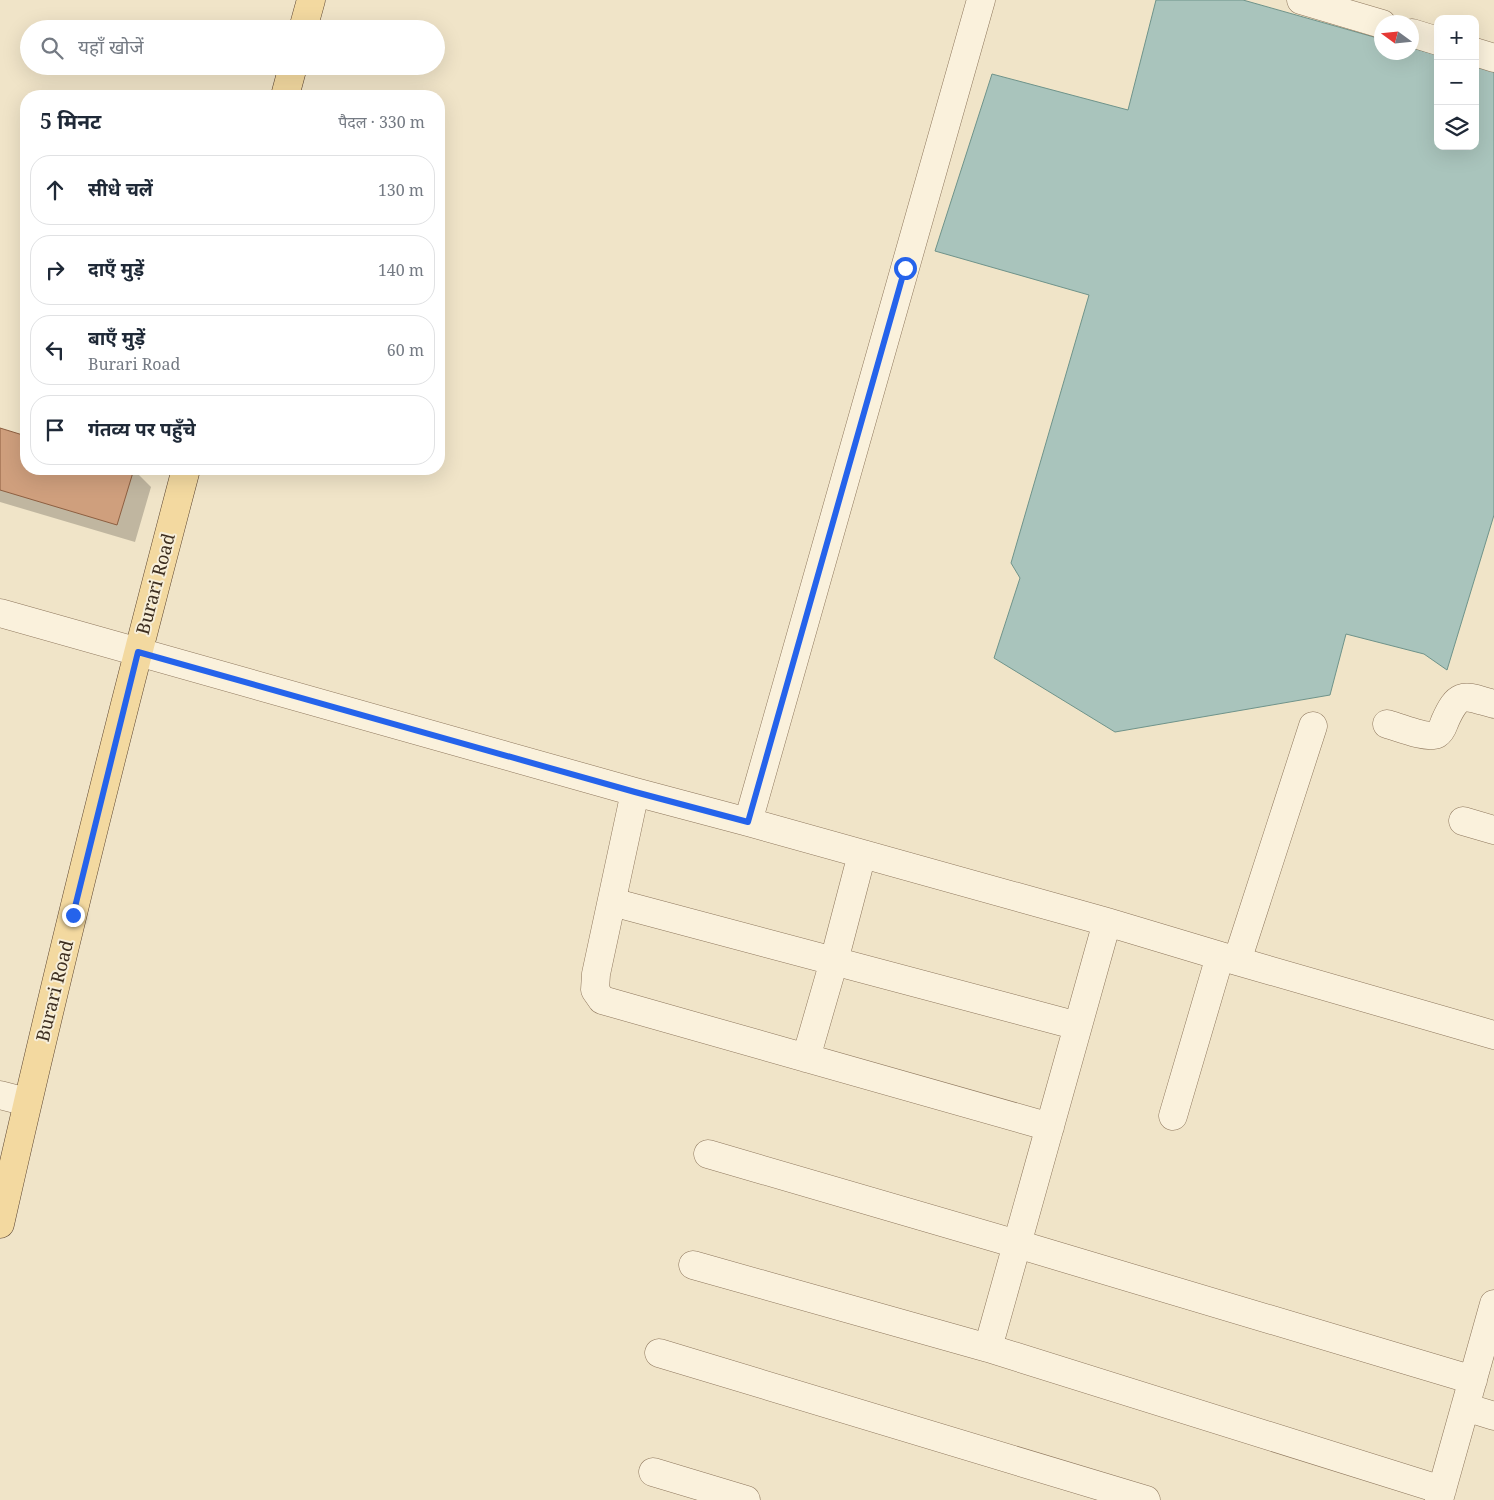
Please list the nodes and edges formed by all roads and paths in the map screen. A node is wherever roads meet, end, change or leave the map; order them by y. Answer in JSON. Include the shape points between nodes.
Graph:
{"nodes":[{"id":1,"x":310,"y":0,"type":"edge"},
{"id":2,"x":980,"y":0,"type":"edge"},
{"id":3,"x":1302,"y":0,"type":"edge"},
{"id":4,"x":1335,"y":5,"type":"edge"},
{"id":5,"x":305,"y":20,"type":"edge"},
{"id":6,"x":1374,"y":21,"type":"edge"},
{"id":7,"x":1419,"y":35,"type":"edge"},
{"id":8,"x":1434,"y":40,"type":"edge"},
{"id":9,"x":1479,"y":53,"type":"edge"},
{"id":10,"x":1494,"y":58,"type":"edge"},
{"id":11,"x":291,"y":75,"type":"edge"},
{"id":12,"x":287,"y":90,"type":"edge"},
{"id":13,"x":184,"y":475,"type":"edge"},
{"id":14,"x":0,"y":612,"type":"edge"},
{"id":15,"x":138,"y":652,"type":"junction"},
{"id":16,"x":1494,"y":704,"type":"edge"},
{"id":17,"x":1387,"y":724,"type":"dead end"},
{"id":18,"x":1313,"y":726,"type":"dead end"},
{"id":19,"x":635,"y":792,"type":"junction"},
{"id":20,"x":1463,"y":820,"type":"dead end"},
{"id":21,"x":748,"y":822,"type":"junction"},
{"id":22,"x":1494,"y":830,"type":"edge"},
{"id":23,"x":862,"y":854,"type":"junction"},
{"id":24,"x":612,"y":902,"type":"junction"},
{"id":25,"x":1108,"y":922,"type":"junction"},
{"id":26,"x":1228,"y":958,"type":"junction"},
{"id":27,"x":834,"y":961,"type":"junction"},
{"id":28,"x":1078,"y":1026,"type":"junction"},
{"id":29,"x":1494,"y":1035,"type":"edge"},
{"id":30,"x":806,"y":1058,"type":"junction"},
{"id":31,"x":0,"y":1095,"type":"edge"},
{"id":32,"x":27,"y":1102,"type":"junction"},
{"id":33,"x":1173,"y":1116,"type":"dead end"},
{"id":34,"x":1050,"y":1127,"type":"junction"},
{"id":35,"x":708,"y":1154,"type":"dead end"},
{"id":36,"x":0,"y":1224,"type":"edge"},
{"id":37,"x":1017,"y":1244,"type":"junction"},
{"id":38,"x":692,"y":1265,"type":"dead end"},
{"id":39,"x":1494,"y":1304,"type":"edge"},
{"id":40,"x":988,"y":1348,"type":"junction"},
{"id":41,"x":659,"y":1353,"type":"dead end"},
{"id":42,"x":1473,"y":1380,"type":"junction"},
{"id":43,"x":1465,"y":1407,"type":"junction"},
{"id":44,"x":1494,"y":1416,"type":"edge"},
{"id":45,"x":653,"y":1472,"type":"dead end"},
{"id":46,"x":1440,"y":1495,"type":"edge"},
{"id":47,"x":746,"y":1500,"type":"edge"},
{"id":48,"x":1146,"y":1500,"type":"edge"}],
"edges":[{"from":1,"to":5,"type":"main road"},
{"from":2,"to":21,"type":"street"},
{"from":3,"to":4,"type":"street"},
{"from":4,"to":6,"type":"street"},
{"from":7,"to":8,"type":"street"},
{"from":9,"to":10,"type":"street"},
{"from":11,"to":12,"type":"main road"},
{"from":13,"to":15,"type":"main road","name":"Burari Road"},
{"from":14,"to":15,"type":"street"},
{"from":15,"to":19,"type":"street"},
{"from":15,"to":32,"type":"main road","name":"Burari Road"},
{"from":16,"to":17,"type":"street","via":[[1464,697],[1457,700],[1435,735]]},
{"from":18,"to":26,"type":"street"},
{"from":19,"to":21,"type":"street"},
{"from":19,"to":24,"type":"street"},
{"from":20,"to":22,"type":"street"},
{"from":21,"to":23,"type":"street"},
{"from":23,"to":25,"type":"street"},
{"from":23,"to":27,"type":"street"},
{"from":24,"to":27,"type":"street"},
{"from":24,"to":30,"type":"street","via":[[596,974],[595,990],[602,1000]]},
{"from":25,"to":26,"type":"street"},
{"from":25,"to":28,"type":"street"},
{"from":26,"to":29,"type":"street"},
{"from":26,"to":33,"type":"street"},
{"from":27,"to":28,"type":"street"},
{"from":27,"to":30,"type":"street"},
{"from":28,"to":34,"type":"street"},
{"from":30,"to":34,"type":"street"},
{"from":31,"to":32,"type":"street"},
{"from":32,"to":36,"type":"main road","name":"Burari Road"},
{"from":34,"to":37,"type":"street"},
{"from":35,"to":37,"type":"street"},
{"from":37,"to":40,"type":"street"},
{"from":37,"to":42,"type":"street"},
{"from":38,"to":40,"type":"street"},
{"from":39,"to":42,"type":"street"},
{"from":40,"to":46,"type":"street"},
{"from":41,"to":48,"type":"street"},
{"from":42,"to":43,"type":"street"},
{"from":43,"to":44,"type":"street"},
{"from":43,"to":46,"type":"street"},
{"from":45,"to":47,"type":"street"}]}
